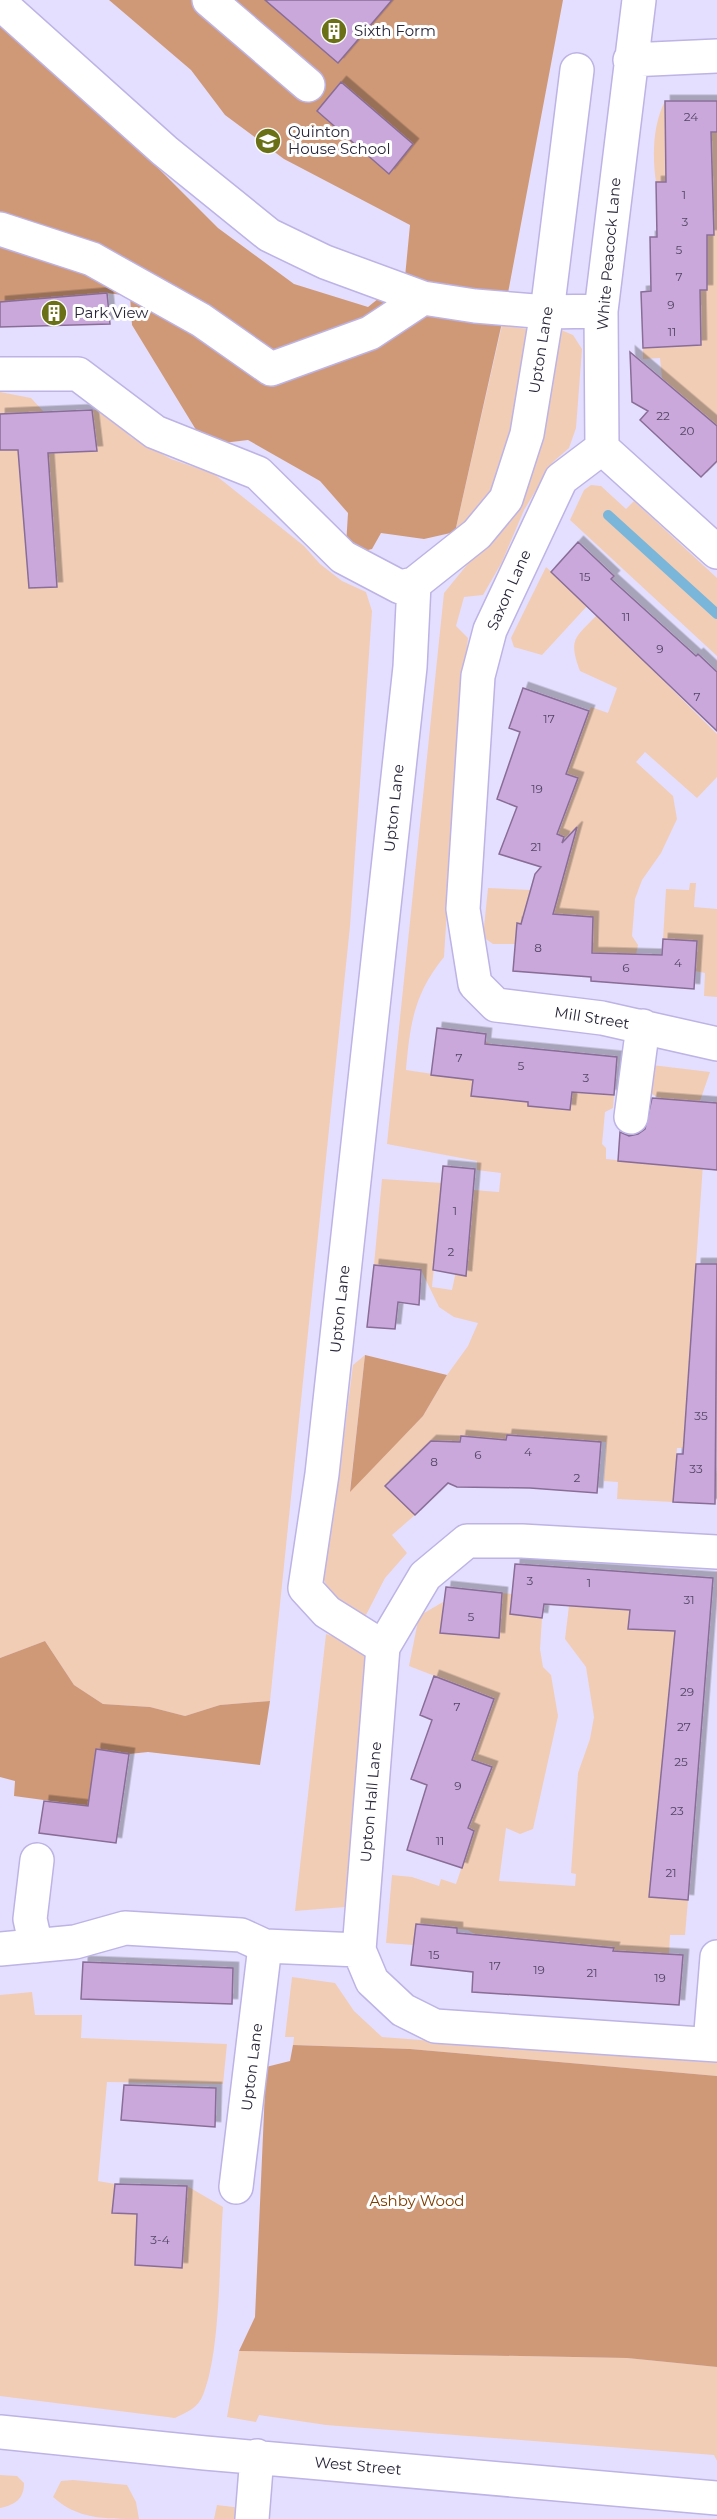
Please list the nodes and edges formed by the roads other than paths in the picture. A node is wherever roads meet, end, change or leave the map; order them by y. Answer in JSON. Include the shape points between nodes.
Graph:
{"nodes":[{"id":1,"x":209,"y":0,"type":"edge"},
{"id":2,"x":639,"y":0,"type":"edge"},
{"id":3,"x":0,"y":3,"type":"edge"},
{"id":4,"x":717,"y":56,"type":"edge"},
{"id":5,"x":630,"y":60,"type":"junction"},
{"id":6,"x":577,"y":70,"type":"dead end"},
{"id":7,"x":308,"y":85,"type":"dead end"},
{"id":8,"x":0,"y":229,"type":"edge"},
{"id":9,"x":423,"y":298,"type":"junction"},
{"id":10,"x":601,"y":311,"type":"junction"},
{"id":11,"x":547,"y":312,"type":"junction"},
{"id":12,"x":0,"y":374,"type":"edge"},
{"id":13,"x":602,"y":448,"type":"junction"},
{"id":14,"x":717,"y":552,"type":"edge"},
{"id":15,"x":414,"y":584,"type":"junction"},
{"id":16,"x":475,"y":984,"type":"joint"},
{"id":17,"x":643,"y":1026,"type":"junction"},
{"id":18,"x":717,"y":1044,"type":"edge"},
{"id":19,"x":631,"y":1117,"type":"dead end"},
{"id":20,"x":717,"y":1551,"type":"edge"},
{"id":21,"x":383,"y":1647,"type":"junction"},
{"id":22,"x":37,"y":1860,"type":"dead end"},
{"id":23,"x":36,"y":1946,"type":"junction"},
{"id":24,"x":265,"y":1946,"type":"junction"},
{"id":25,"x":0,"y":1949,"type":"edge"},
{"id":26,"x":359,"y":1950,"type":"junction"},
{"id":27,"x":717,"y":1957,"type":"edge"},
{"id":28,"x":713,"y":2044,"type":"edge"},
{"id":29,"x":236,"y":2187,"type":"dead end"},
{"id":30,"x":0,"y":2432,"type":"edge"},
{"id":31,"x":257,"y":2456,"type":"junction"},
{"id":32,"x":717,"y":2498,"type":"edge"},
{"id":33,"x":678,"y":2507,"type":"edge"},
{"id":34,"x":252,"y":2519,"type":"edge"}],
"edges":[{"from":1,"to":7,"type":"street"},
{"from":2,"to":5,"type":"street","name":"White Peacock Lane"},
{"from":3,"to":9,"type":"street","via":[[165,151],[269,235],[325,262]]},
{"from":4,"to":5,"type":"street"},
{"from":5,"to":10,"type":"street","name":"White Peacock Lane"},
{"from":6,"to":11,"type":"street","name":"Upton Lane"},
{"from":8,"to":9,"type":"street","via":[[92,259],[201,320],[271,369],[370,333]]},
{"from":9,"to":11,"type":"street"},
{"from":10,"to":11,"type":"street"},
{"from":10,"to":13,"type":"street","name":"White Peacock Lane"},
{"from":11,"to":15,"type":"street","name":"Upton Lane","via":[[527,434],[506,499],[477,534]]},
{"from":12,"to":15,"type":"street","via":[[78,374],[155,432],[258,473],[343,557],[400,587]]},
{"from":13,"to":14,"type":"street"},
{"from":13,"to":16,"type":"street","name":"Saxon Lane","via":[[561,479],[490,630],[478,676],[463,909]]},
{"from":15,"to":21,"type":"street","name":"Upton Lane","via":[[410,667],[322,1474],[305,1588],[327,1612]]},
{"from":16,"to":17,"type":"street","name":"Mill Street","via":[[496,1005]]},
{"from":17,"to":18,"type":"street","name":"Mill Street"},
{"from":17,"to":19,"type":"street"},
{"from":20,"to":21,"type":"street","name":"Upton Hall Lane","via":[[467,1541],[425,1575]]},
{"from":21,"to":26,"type":"street","name":"Upton Hall Lane"},
{"from":22,"to":23,"type":"street","via":[[30,1919]]},
{"from":23,"to":24,"type":"street","via":[[75,1942],[125,1928],[241,1935]]},
{"from":23,"to":25,"type":"street"},
{"from":24,"to":26,"type":"street"},
{"from":24,"to":29,"type":"street","name":"Upton Lane"},
{"from":26,"to":28,"type":"street","name":"Upton Hall Lane","via":[[372,1981],[404,2010],[435,2026]]},
{"from":27,"to":28,"type":"street"},
{"from":30,"to":31,"type":"street","name":"West Street"},
{"from":31,"to":33,"type":"street","name":"West Street"},
{"from":31,"to":34,"type":"street"},
{"from":32,"to":33,"type":"street","name":"West Street"}]}
